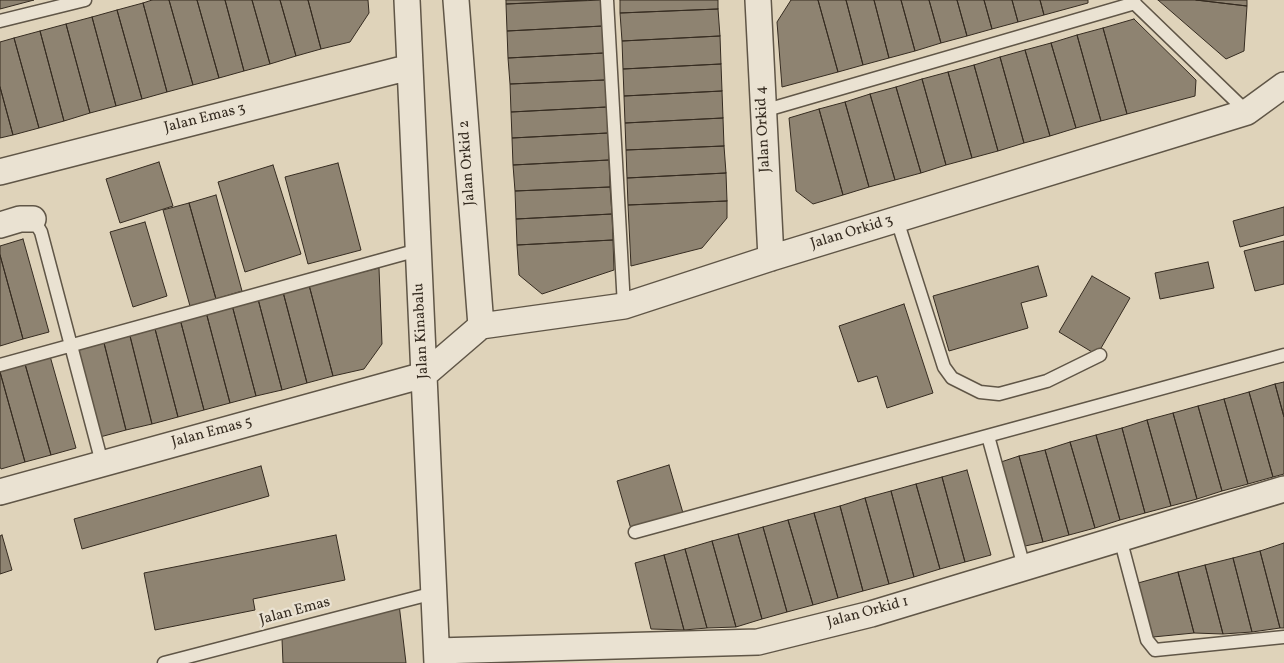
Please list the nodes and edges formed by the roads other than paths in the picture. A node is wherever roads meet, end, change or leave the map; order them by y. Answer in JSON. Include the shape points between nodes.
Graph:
{"nodes":[{"id":1,"x":85,"y":0,"type":"edge"},
{"id":2,"x":407,"y":0,"type":"edge"},
{"id":3,"x":456,"y":0,"type":"edge"},
{"id":4,"x":606,"y":0,"type":"edge"},
{"id":5,"x":758,"y":0,"type":"edge"},
{"id":6,"x":1133,"y":2,"type":"edge"},
{"id":7,"x":0,"y":21,"type":"edge"},
{"id":8,"x":410,"y":67,"type":"junction"},
{"id":9,"x":1284,"y":83,"type":"edge"},
{"id":10,"x":763,"y":111,"type":"junction"},
{"id":11,"x":1247,"y":112,"type":"junction"},
{"id":12,"x":0,"y":172,"type":"edge"},
{"id":13,"x":33,"y":219,"type":"joint"},
{"id":14,"x":897,"y":220,"type":"junction"},
{"id":15,"x":0,"y":225,"type":"edge"},
{"id":16,"x":418,"y":250,"type":"junction"},
{"id":17,"x":771,"y":258,"type":"junction"},
{"id":18,"x":624,"y":306,"type":"junction"},
{"id":19,"x":481,"y":326,"type":"junction"},
{"id":20,"x":69,"y":344,"type":"junction"},
{"id":21,"x":1100,"y":355,"type":"dead end"},
{"id":22,"x":1284,"y":355,"type":"edge"},
{"id":23,"x":0,"y":365,"type":"edge"},
{"id":24,"x":424,"y":375,"type":"junction"},
{"id":25,"x":988,"y":436,"type":"junction"},
{"id":26,"x":102,"y":463,"type":"junction"},
{"id":27,"x":1284,"y":490,"type":"edge"},
{"id":28,"x":0,"y":492,"type":"edge"},
{"id":29,"x":635,"y":532,"type":"dead end"},
{"id":30,"x":1120,"y":538,"type":"junction"},
{"id":31,"x":1024,"y":567,"type":"junction"},
{"id":32,"x":434,"y":592,"type":"junction"},
{"id":33,"x":1284,"y":637,"type":"edge"},
{"id":34,"x":437,"y":657,"type":"edge"},
{"id":35,"x":164,"y":663,"type":"edge"}],
"edges":[{"from":1,"to":7,"type":"lane"},
{"from":2,"to":8,"type":"street","name":"Jalan Kinabalu"},
{"from":3,"to":19,"type":"street","name":"Jalan Orkid 2"},
{"from":4,"to":18,"type":"lane"},
{"from":5,"to":10,"type":"street","name":"Jalan Orkid 4"},
{"from":6,"to":10,"type":"lane"},
{"from":6,"to":11,"type":"lane"},
{"from":8,"to":12,"type":"street","name":"Jalan Emas 3"},
{"from":8,"to":16,"type":"street","name":"Jalan Kinabalu"},
{"from":9,"to":11,"type":"street","name":"Jalan Orkid 3"},
{"from":10,"to":17,"type":"street","name":"Jalan Orkid 4"},
{"from":11,"to":14,"type":"street","name":"Jalan Orkid 3"},
{"from":13,"to":15,"type":"street"},
{"from":13,"to":20,"type":"lane","via":[[41,232]]},
{"from":14,"to":17,"type":"street","name":"Jalan Orkid 3"},
{"from":14,"to":21,"type":"lane","via":[[944,367],[952,378],[980,392],[999,394],[1047,381]]},
{"from":16,"to":20,"type":"lane"},
{"from":16,"to":24,"type":"street","name":"Jalan Kinabalu"},
{"from":17,"to":18,"type":"street","name":"Jalan Orkid 3"},
{"from":18,"to":19,"type":"street","name":"Jalan Orkid 3"},
{"from":19,"to":24,"type":"street"},
{"from":20,"to":23,"type":"lane"},
{"from":20,"to":26,"type":"lane"},
{"from":22,"to":25,"type":"lane"},
{"from":24,"to":26,"type":"street","name":"Jalan Emas 5"},
{"from":24,"to":32,"type":"street","name":"Jalan Kinabalu"},
{"from":25,"to":29,"type":"lane"},
{"from":25,"to":31,"type":"lane"},
{"from":26,"to":28,"type":"street","name":"Jalan Emas 5"},
{"from":27,"to":30,"type":"street","name":"Jalan Orkid 1"},
{"from":30,"to":31,"type":"street","name":"Jalan Orkid 1"},
{"from":30,"to":33,"type":"lane","via":[[1147,640],[1155,650]]},
{"from":31,"to":34,"type":"street","name":"Jalan Orkid 1","via":[[871,614],[758,642]]},
{"from":32,"to":34,"type":"street","name":"Jalan Kinabalu"},
{"from":32,"to":35,"type":"lane","name":"Jalan Emas"}]}
